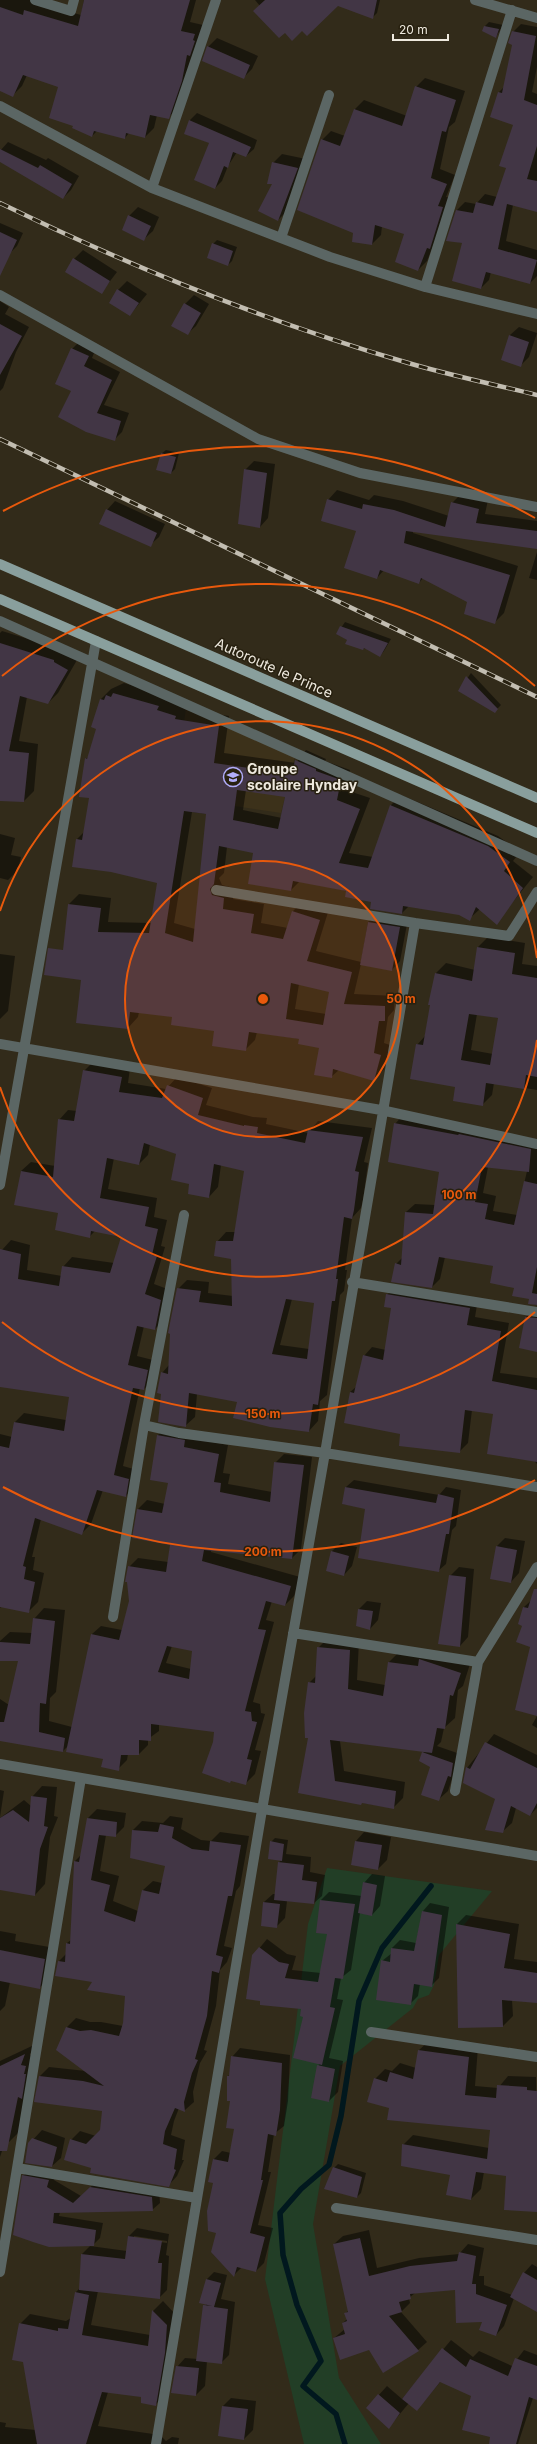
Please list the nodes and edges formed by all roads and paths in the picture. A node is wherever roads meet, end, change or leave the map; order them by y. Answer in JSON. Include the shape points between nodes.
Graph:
{"nodes":[{"id":1,"x":35,"y":0,"type":"edge"},
{"id":2,"x":74,"y":0,"type":"edge"},
{"id":3,"x":216,"y":0,"type":"edge"},
{"id":4,"x":475,"y":0,"type":"edge"},
{"id":5,"x":512,"y":10,"type":"junction"},
{"id":6,"x":537,"y":18,"type":"edge"},
{"id":7,"x":329,"y":95,"type":"dead end"},
{"id":8,"x":0,"y":106,"type":"edge"},
{"id":9,"x":152,"y":188,"type":"junction"},
{"id":10,"x":281,"y":238,"type":"junction"},
{"id":11,"x":425,"y":287,"type":"junction"},
{"id":12,"x":0,"y":295,"type":"edge"},
{"id":13,"x":537,"y":314,"type":"edge"},
{"id":14,"x":537,"y":507,"type":"edge"},
{"id":15,"x":0,"y":564,"type":"edge"},
{"id":16,"x":0,"y":599,"type":"edge"},
{"id":17,"x":0,"y":621,"type":"edge"},
{"id":18,"x":96,"y":641,"type":"junction"},
{"id":19,"x":92,"y":661,"type":"junction"},
{"id":20,"x":537,"y":798,"type":"edge"},
{"id":21,"x":537,"y":833,"type":"edge"},
{"id":22,"x":537,"y":860,"type":"edge"},
{"id":23,"x":216,"y":890,"type":"dead end"},
{"id":24,"x":537,"y":892,"type":"edge"},
{"id":25,"x":414,"y":923,"type":"junction"},
{"id":26,"x":0,"y":1044,"type":"edge"},
{"id":27,"x":24,"y":1048,"type":"junction"},
{"id":28,"x":381,"y":1110,"type":"junction"},
{"id":29,"x":537,"y":1144,"type":"edge"},
{"id":30,"x":0,"y":1185,"type":"edge"},
{"id":31,"x":184,"y":1216,"type":"dead end"},
{"id":32,"x":352,"y":1282,"type":"junction"},
{"id":33,"x":537,"y":1312,"type":"edge"},
{"id":34,"x":144,"y":1425,"type":"junction"},
{"id":35,"x":325,"y":1453,"type":"junction"},
{"id":36,"x":537,"y":1487,"type":"edge"},
{"id":37,"x":537,"y":1567,"type":"edge"},
{"id":38,"x":112,"y":1617,"type":"dead end"},
{"id":39,"x":293,"y":1633,"type":"junction"},
{"id":40,"x":478,"y":1662,"type":"junction"},
{"id":41,"x":0,"y":1764,"type":"edge"},
{"id":42,"x":81,"y":1778,"type":"junction"},
{"id":43,"x":455,"y":1792,"type":"dead end"},
{"id":44,"x":262,"y":1810,"type":"junction"},
{"id":45,"x":537,"y":1856,"type":"edge"},
{"id":46,"x":370,"y":2032,"type":"dead end"},
{"id":47,"x":537,"y":2057,"type":"edge"},
{"id":48,"x":17,"y":2168,"type":"junction"},
{"id":49,"x":197,"y":2198,"type":"junction"},
{"id":50,"x":336,"y":2208,"type":"dead end"},
{"id":51,"x":537,"y":2240,"type":"edge"},
{"id":52,"x":0,"y":2272,"type":"edge"},
{"id":53,"x":156,"y":2444,"type":"edge"}],
"edges":[{"from":1,"to":2,"type":"street","via":[[71,11]]},
{"from":3,"to":9,"type":"street"},
{"from":4,"to":5,"type":"street"},
{"from":5,"to":6,"type":"street"},
{"from":5,"to":11,"type":"street"},
{"from":7,"to":10,"type":"street"},
{"from":8,"to":9,"type":"street"},
{"from":9,"to":10,"type":"street"},
{"from":10,"to":11,"type":"street","via":[[330,257]]},
{"from":11,"to":13,"type":"street"},
{"from":12,"to":14,"type":"street","via":[[258,440],[360,473]]},
{"from":15,"to":20,"type":"main road","name":"Autoroute le Prince"},
{"from":16,"to":18,"type":"main road"},
{"from":17,"to":19,"type":"street"},
{"from":18,"to":19,"type":"street"},
{"from":18,"to":21,"type":"main road"},
{"from":19,"to":22,"type":"street"},
{"from":19,"to":27,"type":"street"},
{"from":23,"to":25,"type":"street"},
{"from":24,"to":25,"type":"street","via":[[509,936]]},
{"from":25,"to":28,"type":"street"},
{"from":26,"to":27,"type":"street"},
{"from":27,"to":28,"type":"street"},
{"from":27,"to":30,"type":"street"},
{"from":28,"to":29,"type":"street"},
{"from":28,"to":32,"type":"street"},
{"from":31,"to":34,"type":"street"},
{"from":32,"to":33,"type":"street"},
{"from":32,"to":35,"type":"street"},
{"from":34,"to":35,"type":"street","via":[[220,1439]]},
{"from":34,"to":38,"type":"street"},
{"from":35,"to":36,"type":"street"},
{"from":35,"to":39,"type":"street"},
{"from":37,"to":40,"type":"street"},
{"from":39,"to":40,"type":"street"},
{"from":39,"to":44,"type":"street"},
{"from":40,"to":43,"type":"street"},
{"from":41,"to":42,"type":"street"},
{"from":42,"to":44,"type":"street"},
{"from":42,"to":48,"type":"street"},
{"from":44,"to":45,"type":"street"},
{"from":44,"to":49,"type":"street"},
{"from":46,"to":47,"type":"street"},
{"from":48,"to":49,"type":"street"},
{"from":48,"to":52,"type":"street"},
{"from":49,"to":53,"type":"street"},
{"from":50,"to":51,"type":"street"}]}
